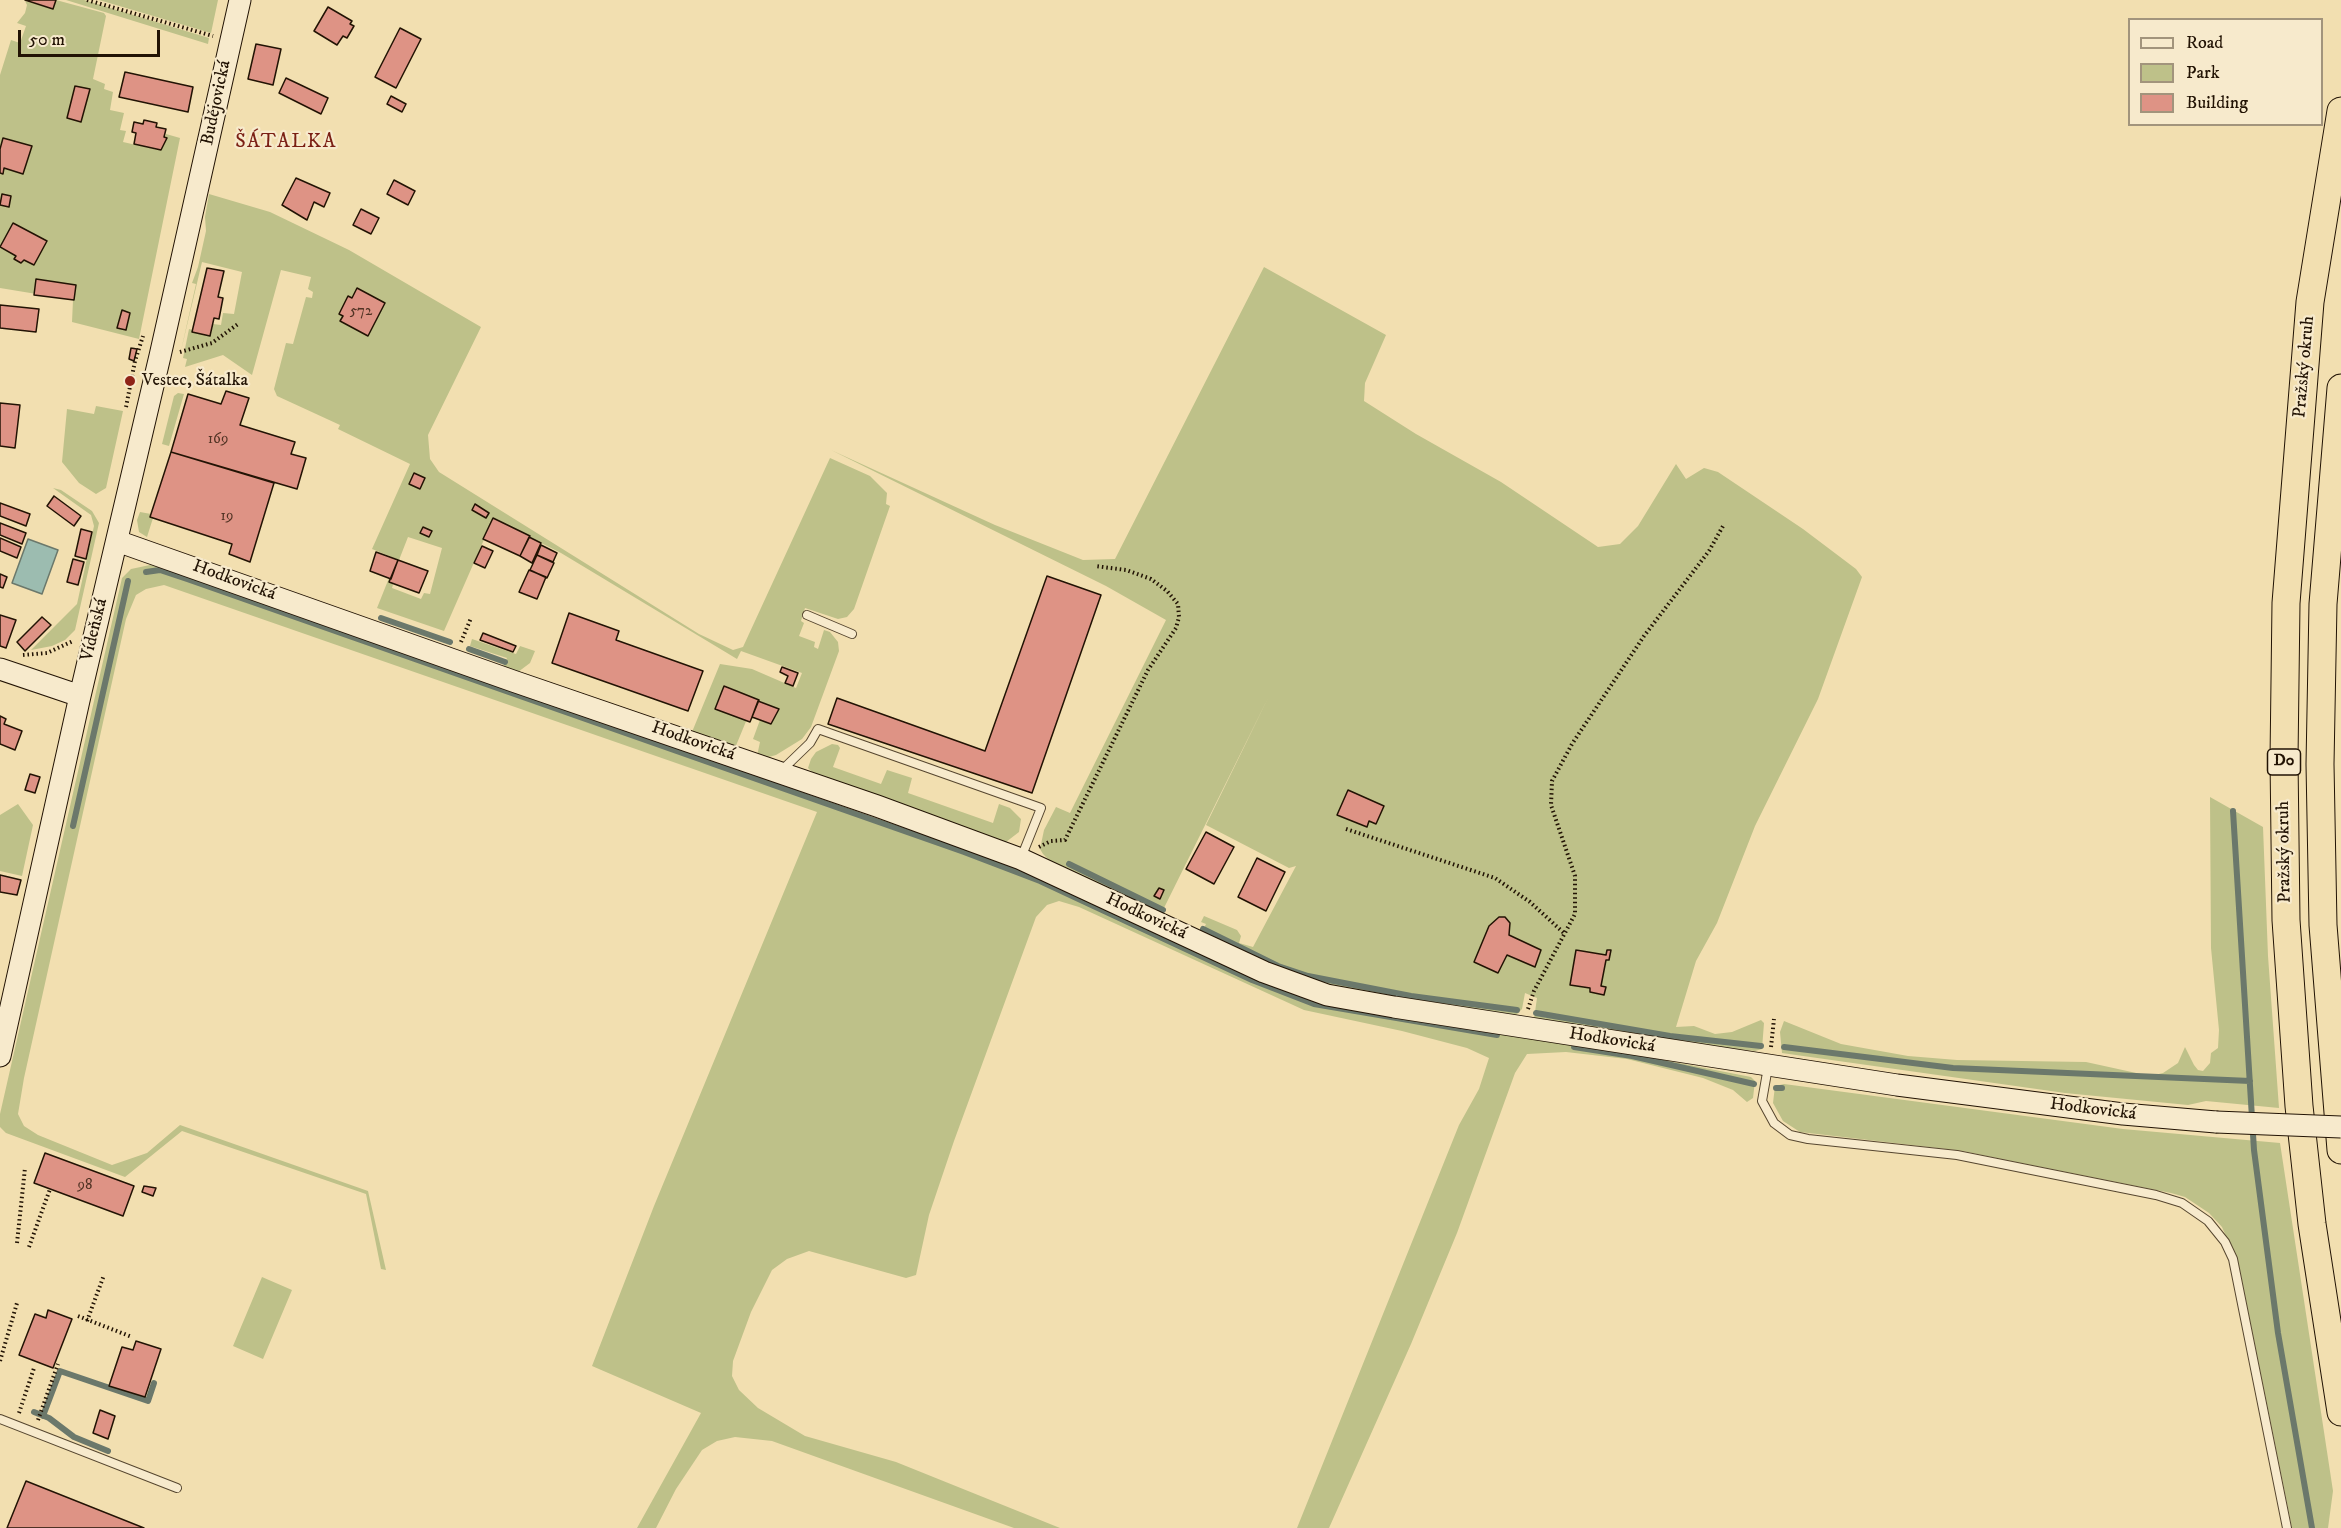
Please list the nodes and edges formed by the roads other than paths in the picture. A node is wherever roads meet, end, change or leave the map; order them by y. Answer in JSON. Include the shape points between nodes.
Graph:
{"nodes":[{"id":1,"x":240,"y":0,"type":"edge"},
{"id":2,"x":2341,"y":111,"type":"edge"},
{"id":3,"x":195,"y":206,"type":"joint"},
{"id":4,"x":2341,"y":388,"type":"edge"},
{"id":5,"x":117,"y":541,"type":"junction"},
{"id":6,"x":807,"y":615,"type":"dead end"},
{"id":7,"x":852,"y":634,"type":"dead end"},
{"id":8,"x":0,"y":669,"type":"edge"},
{"id":9,"x":80,"y":696,"type":"junction"},
{"id":10,"x":780,"y":772,"type":"junction"},
{"id":11,"x":1021,"y":859,"type":"junction"},
{"id":12,"x":0,"y":1056,"type":"edge"},
{"id":13,"x":1768,"y":1065,"type":"junction"},
{"id":14,"x":2341,"y":1127,"type":"edge"},
{"id":15,"x":2341,"y":1150,"type":"edge"},
{"id":16,"x":2341,"y":1412,"type":"edge"},
{"id":17,"x":0,"y":1419,"type":"edge"},
{"id":18,"x":177,"y":1488,"type":"dead end"},
{"id":19,"x":2287,"y":1528,"type":"edge"}],
"edges":[{"from":1,"to":3,"type":"street","name":"Budějovická"},
{"from":2,"to":16,"type":"highway","name":"Pražský okruh","number":"D0","via":[[2310,302],[2286,603],[2284,748],[2286,920],[2299,1106],[2318,1267]]},
{"from":3,"to":5,"type":"street","name":"Vídeňská"},
{"from":4,"to":15,"type":"highway","name":"Pražský okruh","number":"D0","via":[[2323,604],[2320,764],[2323,924]]},
{"from":5,"to":9,"type":"street","name":"Vídeňská"},
{"from":5,"to":10,"type":"street","name":"Hodkovická"},
{"from":6,"to":7,"type":"lane"},
{"from":8,"to":9,"type":"street"},
{"from":9,"to":12,"type":"street","name":"Vídeňská"},
{"from":10,"to":11,"type":"street","name":"Hodkovická"},
{"from":10,"to":11,"type":"lane","via":[[810,743],[818,729],[1041,808]]},
{"from":11,"to":13,"type":"street","name":"Hodkovická","via":[[1297,986],[1354,1001]]},
{"from":13,"to":14,"type":"street","name":"Hodkovická","bridge":true,"via":[[2046,1104],[2216,1122]]},
{"from":13,"to":19,"type":"lane","via":[[1762,1101],[1774,1123],[1790,1135],[1958,1155],[2156,1195],[2182,1203],[2208,1221],[2233,1259]]},
{"from":17,"to":18,"type":"lane"}]}
